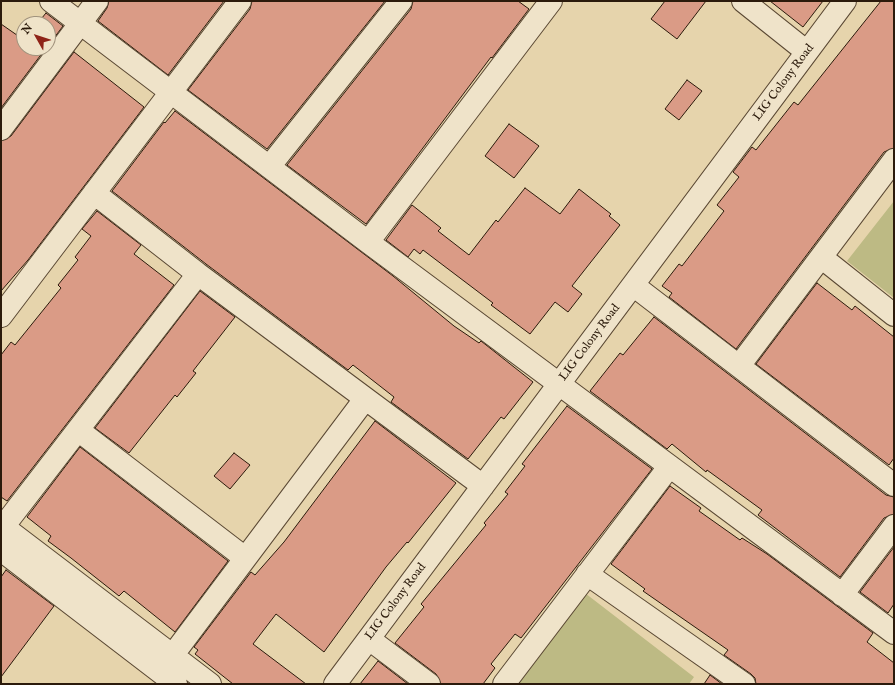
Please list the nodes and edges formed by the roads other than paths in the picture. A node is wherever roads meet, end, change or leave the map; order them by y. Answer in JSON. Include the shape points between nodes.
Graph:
{"nodes":[{"id":1,"x":51,"y":1,"type":"edge"},
{"id":2,"x":97,"y":1,"type":"edge"},
{"id":3,"x":240,"y":1,"type":"edge"},
{"id":4,"x":401,"y":1,"type":"edge"},
{"id":5,"x":552,"y":1,"type":"edge"},
{"id":6,"x":743,"y":1,"type":"edge"},
{"id":7,"x":845,"y":1,"type":"edge"},
{"id":8,"x":80,"y":24,"type":"junction"},
{"id":9,"x":807,"y":52,"type":"junction"},
{"id":10,"x":171,"y":92,"type":"junction"},
{"id":11,"x":1,"y":129,"type":"edge"},
{"id":12,"x":894,"y":160,"type":"edge"},
{"id":13,"x":269,"y":167,"type":"junction"},
{"id":14,"x":94,"y":193,"type":"junction"},
{"id":15,"x":368,"y":242,"type":"junction"},
{"id":16,"x":820,"y":257,"type":"junction"},
{"id":17,"x":198,"y":274,"type":"junction"},
{"id":18,"x":633,"y":285,"type":"junction"},
{"id":19,"x":1,"y":316,"type":"edge"},
{"id":20,"x":894,"y":316,"type":"edge"},
{"id":21,"x":739,"y":366,"type":"junction"},
{"id":22,"x":559,"y":384,"type":"junction"},
{"id":23,"x":365,"y":399,"type":"junction"},
{"id":24,"x":78,"y":430,"type":"junction"},
{"id":25,"x":669,"y":467,"type":"junction"},
{"id":26,"x":894,"y":485,"type":"edge"},
{"id":27,"x":483,"y":486,"type":"junction"},
{"id":28,"x":2,"y":526,"type":"edge"},
{"id":29,"x":894,"y":526,"type":"edge"},
{"id":30,"x":1,"y":550,"type":"edge"},
{"id":31,"x":245,"y":558,"type":"junction"},
{"id":32,"x":587,"y":574,"type":"junction"},
{"id":33,"x":842,"y":595,"type":"junction"},
{"id":34,"x":894,"y":633,"type":"edge"},
{"id":35,"x":368,"y":639,"type":"junction"},
{"id":36,"x":172,"y":656,"type":"junction"},
{"id":37,"x":176,"y":684,"type":"edge"},
{"id":38,"x":210,"y":684,"type":"edge"},
{"id":39,"x":335,"y":684,"type":"edge"},
{"id":40,"x":429,"y":684,"type":"edge"},
{"id":41,"x":504,"y":684,"type":"edge"},
{"id":42,"x":744,"y":684,"type":"edge"}],
"edges":[{"from":1,"to":8,"type":"street"},
{"from":2,"to":8,"type":"street"},
{"from":3,"to":10,"type":"street"},
{"from":4,"to":13,"type":"street"},
{"from":5,"to":15,"type":"street"},
{"from":6,"to":9,"type":"street"},
{"from":7,"to":9,"type":"street","name":"LIG Colony Road"},
{"from":8,"to":10,"type":"street"},
{"from":8,"to":11,"type":"street"},
{"from":9,"to":18,"type":"street","name":"LIG Colony Road"},
{"from":10,"to":13,"type":"street"},
{"from":10,"to":14,"type":"street"},
{"from":12,"to":16,"type":"street"},
{"from":13,"to":15,"type":"street"},
{"from":14,"to":17,"type":"street"},
{"from":14,"to":19,"type":"street"},
{"from":15,"to":22,"type":"street"},
{"from":16,"to":20,"type":"street"},
{"from":16,"to":21,"type":"street"},
{"from":17,"to":23,"type":"street"},
{"from":17,"to":24,"type":"street"},
{"from":18,"to":21,"type":"street"},
{"from":18,"to":22,"type":"street","name":"LIG Colony Road"},
{"from":21,"to":26,"type":"street"},
{"from":22,"to":25,"type":"street"},
{"from":22,"to":27,"type":"street","name":"LIG Colony Road"},
{"from":23,"to":27,"type":"street"},
{"from":23,"to":31,"type":"street"},
{"from":24,"to":28,"type":"street"},
{"from":24,"to":31,"type":"street"},
{"from":25,"to":32,"type":"street"},
{"from":25,"to":33,"type":"street"},
{"from":27,"to":35,"type":"street","name":"LIG Colony Road"},
{"from":28,"to":36,"type":"street"},
{"from":29,"to":33,"type":"street"},
{"from":30,"to":37,"type":"street"},
{"from":31,"to":36,"type":"street"},
{"from":32,"to":41,"type":"street"},
{"from":32,"to":42,"type":"street"},
{"from":33,"to":34,"type":"street"},
{"from":35,"to":39,"type":"street","name":"LIG Colony Road"},
{"from":35,"to":40,"type":"street"},
{"from":36,"to":38,"type":"street"}]}
